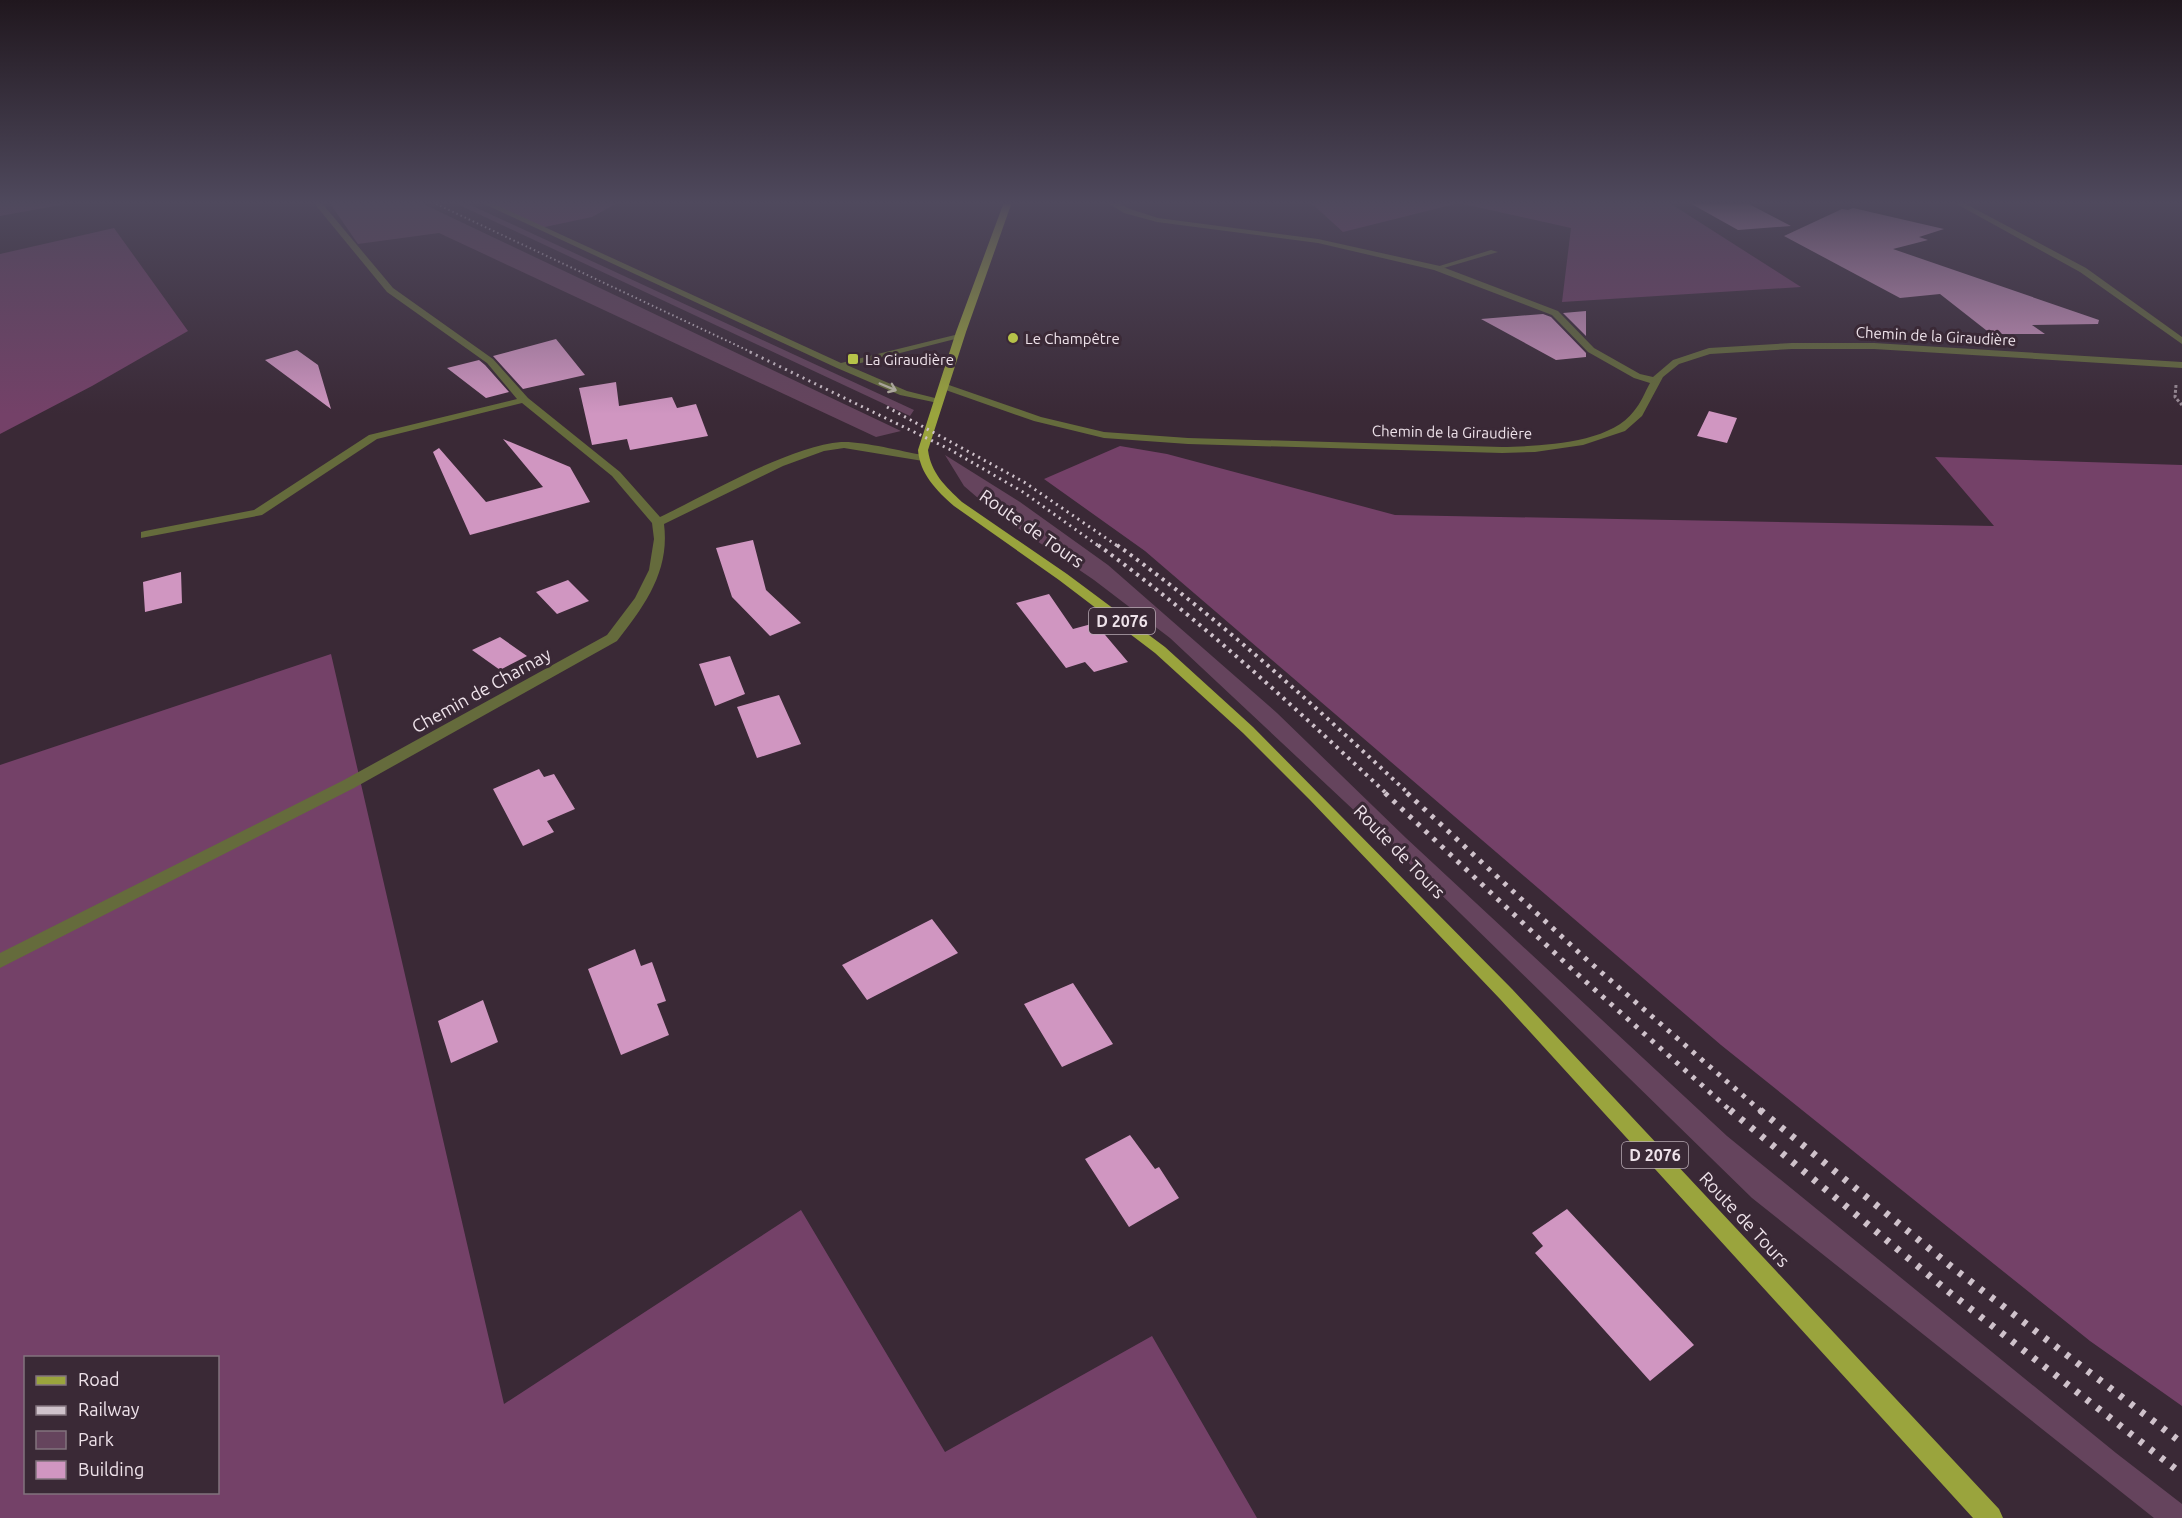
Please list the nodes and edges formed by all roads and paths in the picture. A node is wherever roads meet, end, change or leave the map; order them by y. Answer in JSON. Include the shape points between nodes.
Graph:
{"nodes":[{"id":1,"x":376,"y":273,"type":"edge"},
{"id":2,"x":638,"y":273,"type":"edge"},
{"id":3,"x":982,"y":273,"type":"edge"},
{"id":4,"x":1450,"y":273,"type":"edge"},
{"id":5,"x":2087,"y":273,"type":"edge"},
{"id":6,"x":960,"y":335,"type":"junction"},
{"id":7,"x":2182,"y":341,"type":"edge"},
{"id":8,"x":2182,"y":365,"type":"edge"},
{"id":9,"x":840,"y":366,"type":"junction"},
{"id":10,"x":1655,"y":381,"type":"junction"},
{"id":11,"x":943,"y":386,"type":"junction"},
{"id":12,"x":524,"y":400,"type":"junction"},
{"id":13,"x":938,"y":400,"type":"junction"},
{"id":14,"x":923,"y":458,"type":"junction"},
{"id":15,"x":658,"y":522,"type":"junction"},
{"id":16,"x":145,"y":535,"type":"dead end"},
{"id":17,"x":0,"y":961,"type":"edge"},
{"id":18,"x":1990,"y":1518,"type":"edge"}],
"edges":[{"from":1,"to":12,"type":"street","via":[[390,290],[490,361]]},
{"from":2,"to":9,"type":"street"},
{"from":3,"to":6,"type":"main road"},
{"from":4,"to":10,"type":"street","via":[[1555,313],[1591,350],[1637,376]]},
{"from":5,"to":7,"type":"street"},
{"from":6,"to":9,"type":"street"},
{"from":6,"to":11,"type":"main road"},
{"from":8,"to":10,"type":"street","name":"Chemin de la Giraudière","via":[[1874,346],[1792,346],[1698,354],[1676,362]]},
{"from":9,"to":13,"type":"street","one_way":true,"via":[[904,393]]},
{"from":10,"to":11,"type":"street","name":"Chemin de la Giraudière","via":[[1638,414],[1621,429],[1572,444],[1502,450],[1104,435],[1021,414]]},
{"from":11,"to":13,"type":"main road"},
{"from":12,"to":15,"type":"street","via":[[616,474]]},
{"from":12,"to":16,"type":"street","via":[[373,437],[258,513]]},
{"from":13,"to":14,"type":"main road"},
{"from":14,"to":15,"type":"street","via":[[844,445],[822,448],[779,464]]},
{"from":14,"to":18,"type":"main road","name":"Route de Tours","number":"D 2076","via":[[934,478],[958,504],[1160,650],[1316,796],[1506,994]]},
{"from":15,"to":17,"type":"street","name":"Chemin de Charnay","via":[[661,549],[652,582],[612,639],[349,784]]}]}
